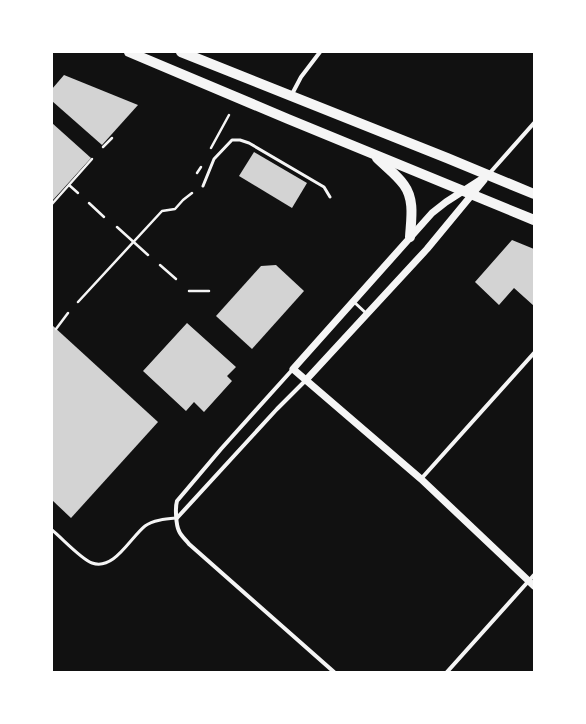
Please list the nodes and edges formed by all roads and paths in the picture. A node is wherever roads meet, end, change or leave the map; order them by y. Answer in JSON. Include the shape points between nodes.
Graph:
{"nodes":[{"id":1,"x":129,"y":52,"type":"edge"},
{"id":2,"x":181,"y":52,"type":"edge"},
{"id":3,"x":320,"y":52,"type":"edge"},
{"id":4,"x":291,"y":96,"type":"junction"},
{"id":5,"x":228,"y":115,"type":"dead end"},
{"id":6,"x":534,"y":122,"type":"edge"},
{"id":7,"x":112,"y":138,"type":"dead end"},
{"id":8,"x":103,"y":147,"type":"dead end"},
{"id":9,"x":209,"y":153,"type":"dead end"},
{"id":10,"x":375,"y":154,"type":"junction"},
{"id":11,"x":92,"y":160,"type":"dead end"},
{"id":12,"x":201,"y":166,"type":"dead end"},
{"id":13,"x":197,"y":173,"type":"dead end"},
{"id":14,"x":488,"y":175,"type":"junction"},
{"id":15,"x":69,"y":185,"type":"junction"},
{"id":16,"x":203,"y":186,"type":"dead end"},
{"id":17,"x":78,"y":193,"type":"dead end"},
{"id":18,"x":192,"y":193,"type":"dead end"},
{"id":19,"x":467,"y":193,"type":"junction"},
{"id":20,"x":534,"y":194,"type":"edge"},
{"id":21,"x":330,"y":197,"type":"dead end"},
{"id":22,"x":89,"y":203,"type":"dead end"},
{"id":23,"x":52,"y":204,"type":"edge"},
{"id":24,"x":104,"y":217,"type":"dead end"},
{"id":25,"x":534,"y":220,"type":"edge"},
{"id":26,"x":117,"y":228,"type":"dead end"},
{"id":27,"x":410,"y":237,"type":"junction"},
{"id":28,"x":134,"y":243,"type":"junction"},
{"id":29,"x":148,"y":255,"type":"dead end"},
{"id":30,"x":160,"y":265,"type":"dead end"},
{"id":31,"x":176,"y":279,"type":"dead end"},
{"id":32,"x":189,"y":291,"type":"dead end"},
{"id":33,"x":209,"y":291,"type":"dead end"},
{"id":34,"x":353,"y":301,"type":"junction"},
{"id":35,"x":78,"y":302,"type":"dead end"},
{"id":36,"x":68,"y":313,"type":"dead end"},
{"id":37,"x":367,"y":314,"type":"junction"},
{"id":38,"x":56,"y":329,"type":"dead end"},
{"id":39,"x":534,"y":353,"type":"edge"},
{"id":40,"x":293,"y":368,"type":"junction"},
{"id":41,"x":306,"y":380,"type":"junction"},
{"id":42,"x":421,"y":479,"type":"junction"},
{"id":43,"x":177,"y":518,"type":"junction"},
{"id":44,"x":52,"y":530,"type":"edge"},
{"id":45,"x":534,"y":575,"type":"edge"},
{"id":46,"x":531,"y":584,"type":"edge"},
{"id":47,"x":334,"y":672,"type":"edge"},
{"id":48,"x":446,"y":672,"type":"edge"}],
"edges":[{"from":1,"to":10,"type":"main road"},
{"from":2,"to":4,"type":"main road"},
{"from":3,"to":4,"type":"street","via":[[301,77]]},
{"from":4,"to":14,"type":"main road"},
{"from":5,"to":9,"type":"path"},
{"from":6,"to":14,"type":"street"},
{"from":7,"to":8,"type":"path"},
{"from":10,"to":19,"type":"main road"},
{"from":10,"to":27,"type":"main road","via":[[408,192],[412,215]]},
{"from":11,"to":15,"type":"path"},
{"from":12,"to":13,"type":"path"},
{"from":14,"to":19,"type":"street"},
{"from":14,"to":20,"type":"main road"},
{"from":15,"to":17,"type":"path"},
{"from":15,"to":23,"type":"path"},
{"from":16,"to":21,"type":"lane","via":[[214,159],[232,140],[240,140],[324,187]]},
{"from":18,"to":28,"type":"path","via":[[175,209],[162,211]]},
{"from":19,"to":25,"type":"main road"},
{"from":19,"to":27,"type":"street","via":[[432,213]]},
{"from":19,"to":37,"type":"street","via":[[431,243]]},
{"from":22,"to":24,"type":"path"},
{"from":26,"to":28,"type":"path"},
{"from":27,"to":34,"type":"street"},
{"from":28,"to":29,"type":"path"},
{"from":28,"to":35,"type":"path"},
{"from":30,"to":31,"type":"path"},
{"from":32,"to":33,"type":"path"},
{"from":34,"to":37,"type":"lane"},
{"from":34,"to":40,"type":"street"},
{"from":36,"to":38,"type":"path"},
{"from":37,"to":41,"type":"street"},
{"from":39,"to":42,"type":"street"},
{"from":40,"to":41,"type":"street"},
{"from":40,"to":43,"type":"street","via":[[177,501]]},
{"from":41,"to":42,"type":"street"},
{"from":41,"to":43,"type":"street"},
{"from":42,"to":46,"type":"street"},
{"from":43,"to":44,"type":"lane","via":[[145,526],[111,561],[102,564],[85,559]]},
{"from":43,"to":47,"type":"street","via":[[179,533],[189,544]]},
{"from":45,"to":46,"type":"street"},
{"from":46,"to":48,"type":"street"}]}
